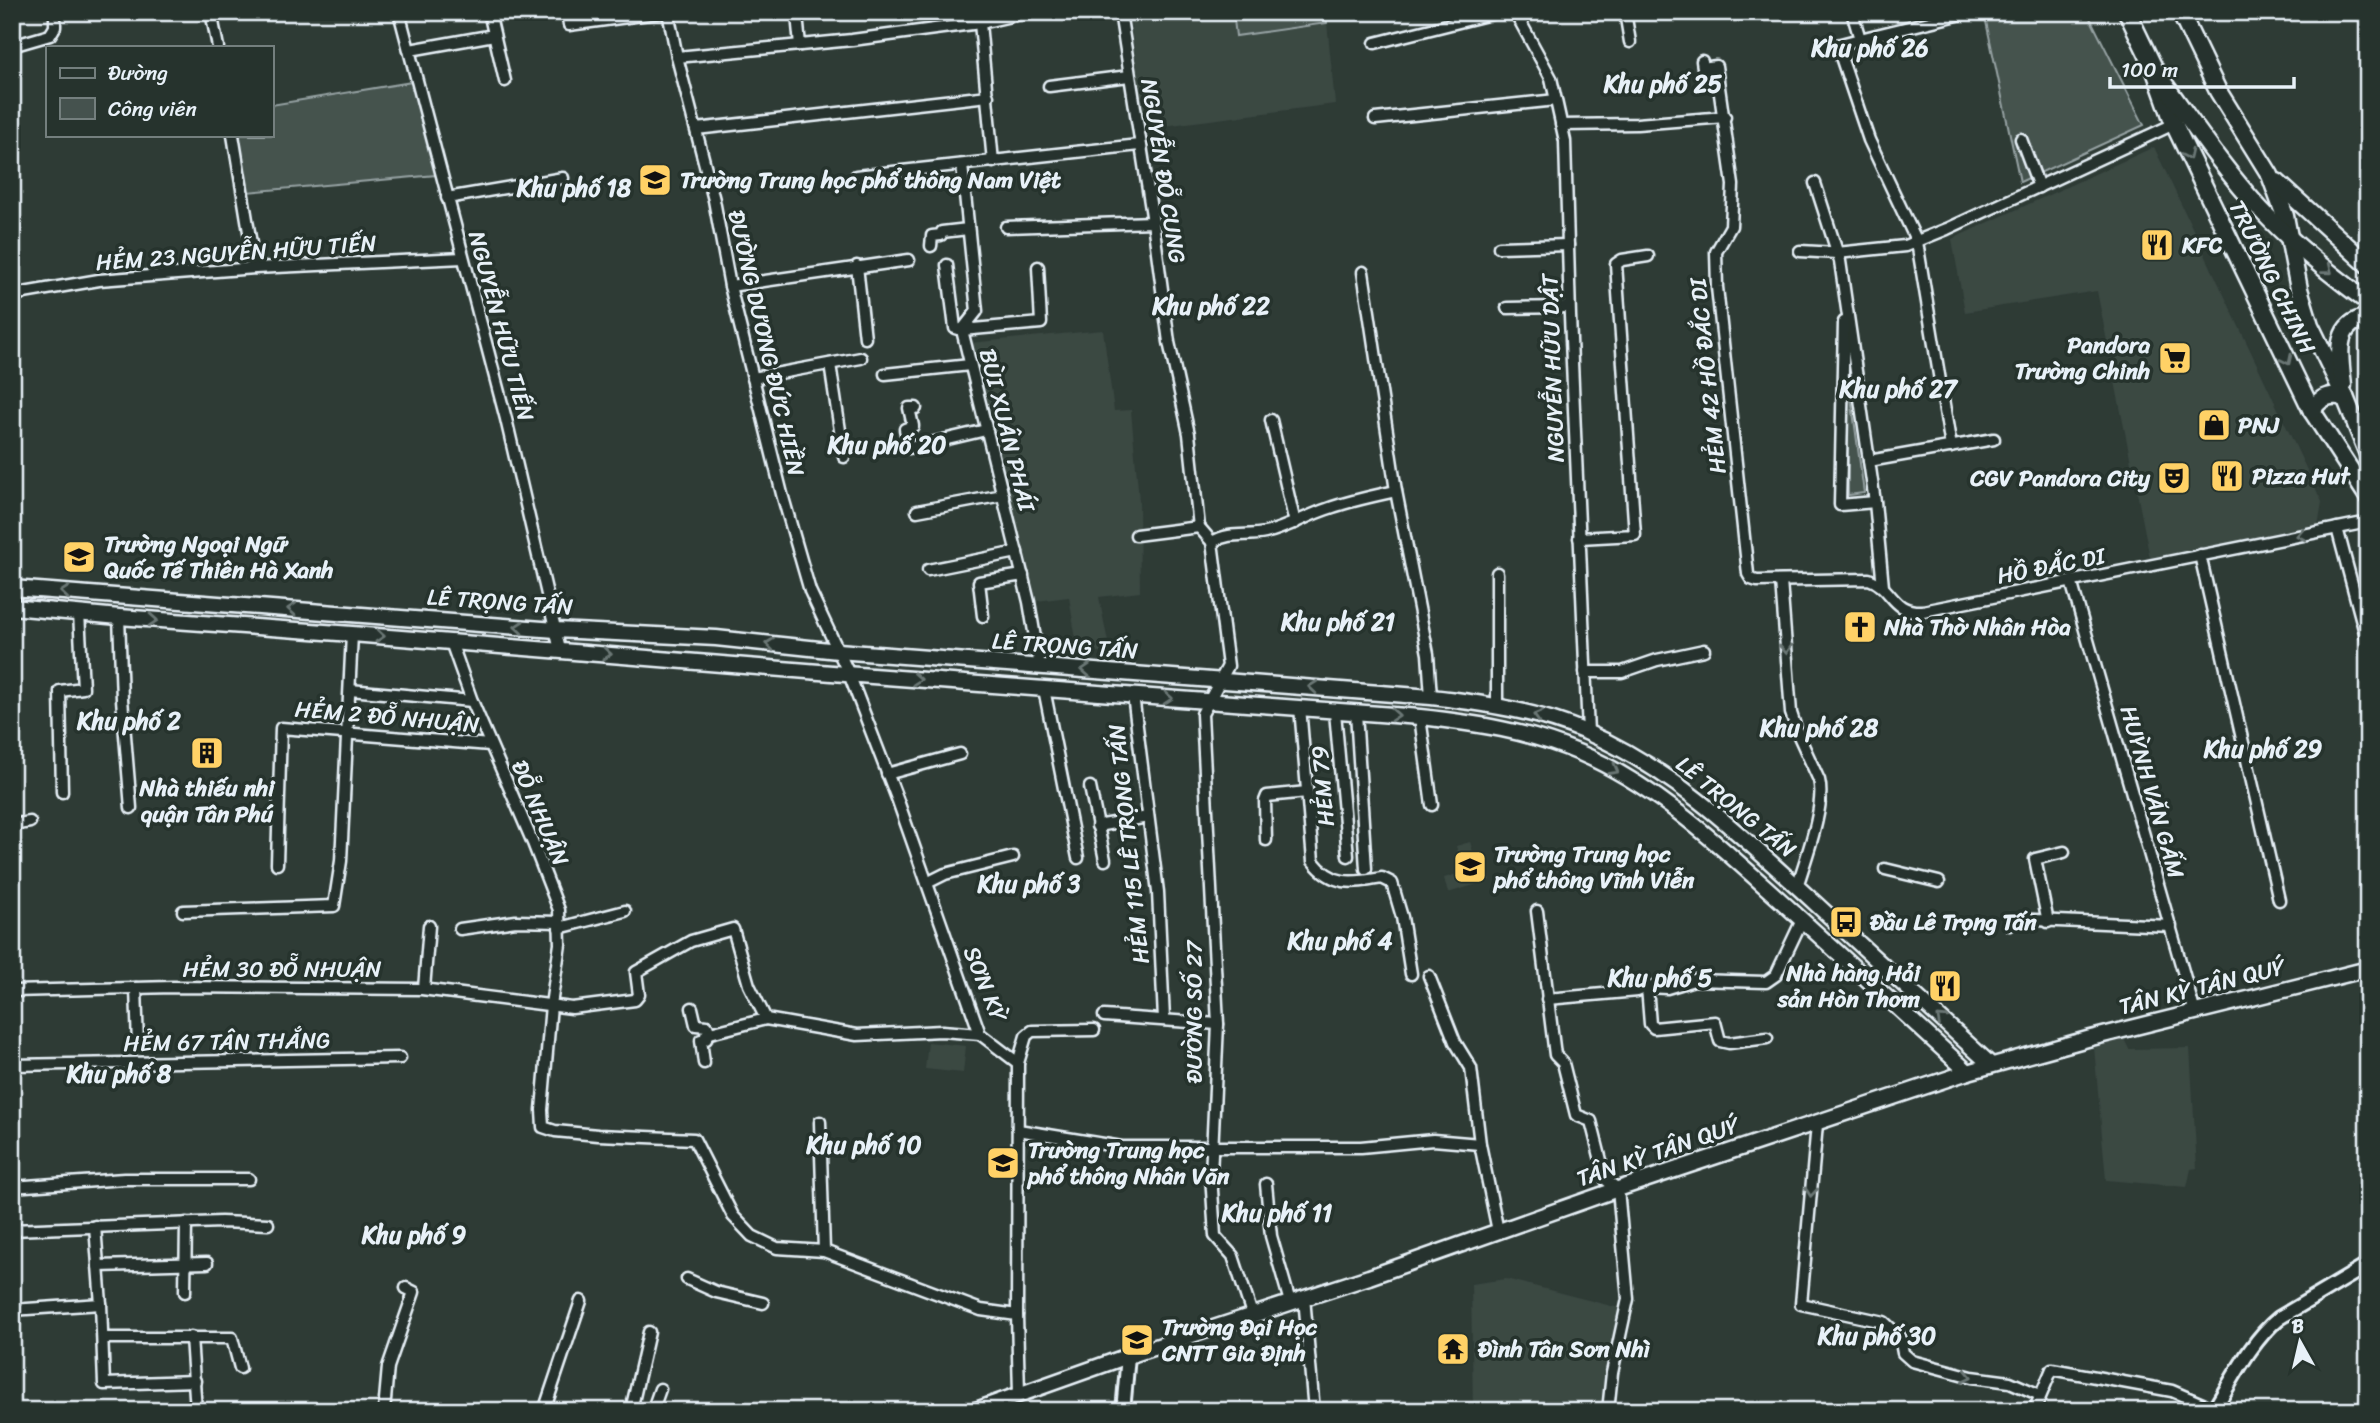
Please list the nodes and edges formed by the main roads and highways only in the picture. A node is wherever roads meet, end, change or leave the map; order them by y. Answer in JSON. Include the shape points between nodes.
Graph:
{"nodes":[{"id":1,"x":2127,"y":12,"type":"edge"},
{"id":2,"x":2180,"y":12,"type":"edge"},
{"id":3,"x":2154,"y":68,"type":"junction"},
{"id":4,"x":2270,"y":175,"type":"junction"},
{"id":5,"x":2247,"y":194,"type":"junction"},
{"id":6,"x":2309,"y":213,"type":"junction"},
{"id":7,"x":2289,"y":237,"type":"junction"},
{"id":8,"x":2368,"y":265,"type":"edge"},
{"id":9,"x":2368,"y":302,"type":"edge"},
{"id":10,"x":2368,"y":317,"type":"edge"},
{"id":11,"x":2345,"y":397,"type":"junction"},
{"id":12,"x":2312,"y":411,"type":"junction"},
{"id":13,"x":2368,"y":454,"type":"edge"},
{"id":14,"x":2368,"y":497,"type":"edge"},
{"id":15,"x":12,"y":588,"type":"edge"},
{"id":16,"x":12,"y":607,"type":"edge"},
{"id":17,"x":2368,"y":969,"type":"edge"},
{"id":18,"x":1991,"y":1065,"type":"junction"},
{"id":19,"x":1968,"y":1072,"type":"junction"},
{"id":20,"x":973,"y":1411,"type":"edge"}],
"edges":[{"from":1,"to":3,"type":"main road","name":"TRƯỜNG CHINH"},
{"from":2,"to":4,"type":"main road","name":"TRƯỜNG CHINH","via":[[2218,91]]},
{"from":3,"to":5,"type":"main road","name":"TRƯỜNG CHINH"},
{"from":3,"to":12,"type":"main road","name":"TRƯỜNG CHINH","one_way":true,"via":[[2174,124]]},
{"from":4,"to":5,"type":"main road"},
{"from":4,"to":6,"type":"main road"},
{"from":4,"to":7,"type":"main road","name":"TRƯỜNG CHINH"},
{"from":5,"to":7,"type":"main road","name":"TRƯỜNG CHINH"},
{"from":6,"to":7,"type":"main road"},
{"from":6,"to":8,"type":"main road"},
{"from":7,"to":9,"type":"main road","one_way":true},
{"from":7,"to":11,"type":"main road","name":"TRƯỜNG CHINH","via":[[2310,325]]},
{"from":10,"to":11,"type":"main road","via":[[2352,323],[2341,342]]},
{"from":11,"to":12,"type":"main road","via":[[2325,397]]},
{"from":11,"to":13,"type":"main road","name":"TRƯỜNG CHINH"},
{"from":12,"to":14,"type":"main road","name":"TRƯỜNG CHINH"},
{"from":18,"to":15,"type":"main road","name":"LÊ TRỌNG TẤN","one_way":true,"via":[[1689,792],[1588,733],[1497,706],[716,638]]},
{"from":16,"to":19,"type":"main road","name":"LÊ TRỌNG TẤN","one_way":true,"via":[[1420,717],[1523,733],[1611,768],[1686,817]]},
{"from":17,"to":18,"type":"main road","name":"TÂN KỲ TÂN QUÝ"},
{"from":18,"to":19,"type":"main road","name":"TÂN KỲ TÂN QUÝ"},
{"from":19,"to":20,"type":"main road","name":"TÂN KỲ TÂN QUÝ"}]}
